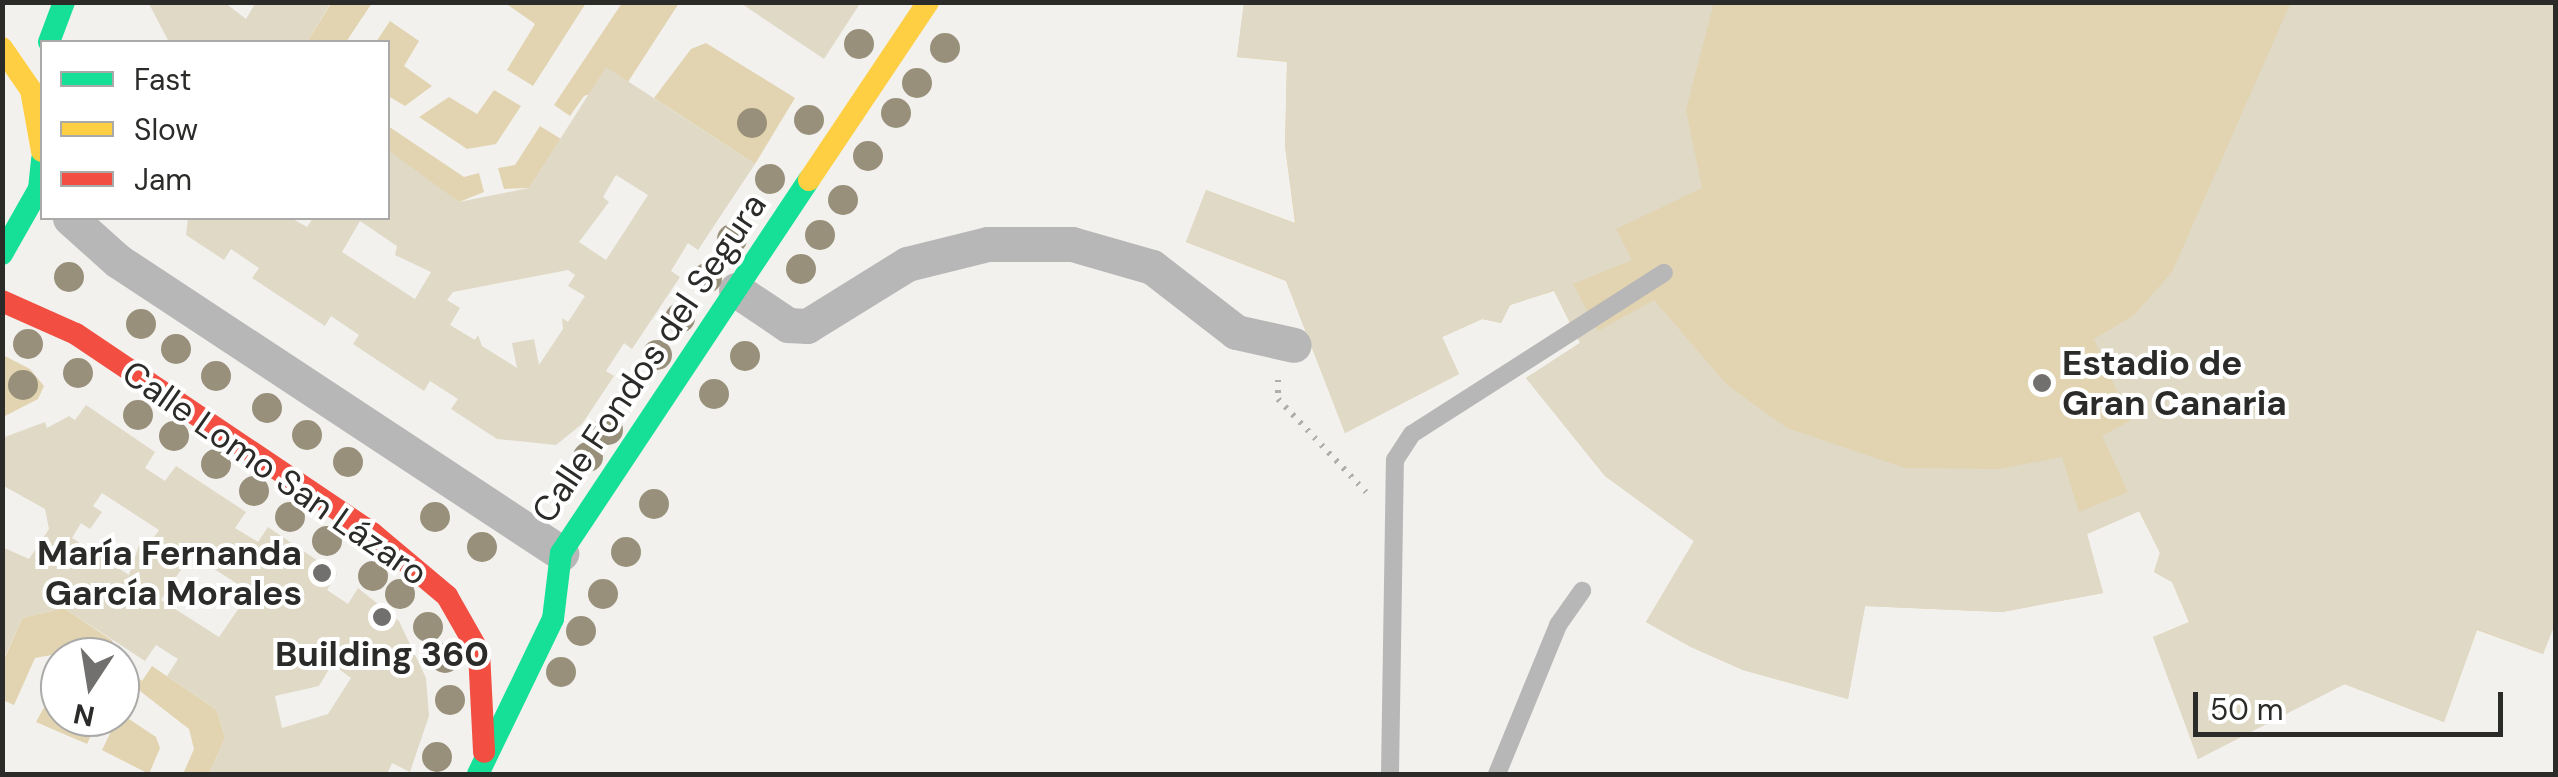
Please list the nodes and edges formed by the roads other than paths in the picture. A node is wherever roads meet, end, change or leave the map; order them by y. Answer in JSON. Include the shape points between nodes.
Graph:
{"nodes":[{"id":1,"x":64,"y":2,"type":"edge"},
{"id":2,"x":928,"y":2,"type":"edge"},
{"id":3,"x":50,"y":40,"type":"edge"},
{"id":4,"x":2,"y":48,"type":"edge"},
{"id":5,"x":40,"y":64,"type":"edge"},
{"id":6,"x":30,"y":90,"type":"junction"},
{"id":7,"x":40,"y":140,"type":"edge"},
{"id":8,"x":40,"y":182,"type":"edge"},
{"id":9,"x":72,"y":220,"type":"edge"},
{"id":10,"x":2,"y":254,"type":"edge"},
{"id":11,"x":1664,"y":272,"type":"dead end"},
{"id":12,"x":736,"y":290,"type":"junction"},
{"id":13,"x":2,"y":300,"type":"edge"},
{"id":14,"x":1286,"y":344,"type":"road end"},
{"id":15,"x":561,"y":552,"type":"junction"},
{"id":16,"x":1582,"y":590,"type":"dead end"},
{"id":17,"x":481,"y":767,"type":"edge"},
{"id":18,"x":1390,"y":774,"type":"edge"},
{"id":19,"x":1497,"y":774,"type":"edge"}],
"edges":[{"from":1,"to":3,"type":"street"},
{"from":2,"to":12,"type":"street","name":"Calle Fondos del Segura"},
{"from":4,"to":6,"type":"street"},
{"from":5,"to":6,"type":"street"},
{"from":6,"to":7,"type":"street"},
{"from":8,"to":10,"type":"street"},
{"from":9,"to":15,"type":"street","via":[[118,261]]},
{"from":11,"to":18,"type":"lane","via":[[1412,434],[1396,460],[1390,503]]},
{"from":12,"to":14,"type":"street","via":[[788,325],[806,326],[908,264],[988,244],[1072,244],[1152,268],[1236,332]]},
{"from":12,"to":15,"type":"street","name":"Calle Fondos del Segura"},
{"from":13,"to":17,"type":"street","name":"Calle Lomo San Lázaro","via":[[76,334],[372,533],[447,596],[480,652]]},
{"from":15,"to":17,"type":"street","name":"Calle Fondos del Segura","via":[[553,619]]},
{"from":16,"to":19,"type":"lane","via":[[1558,626]]}]}
